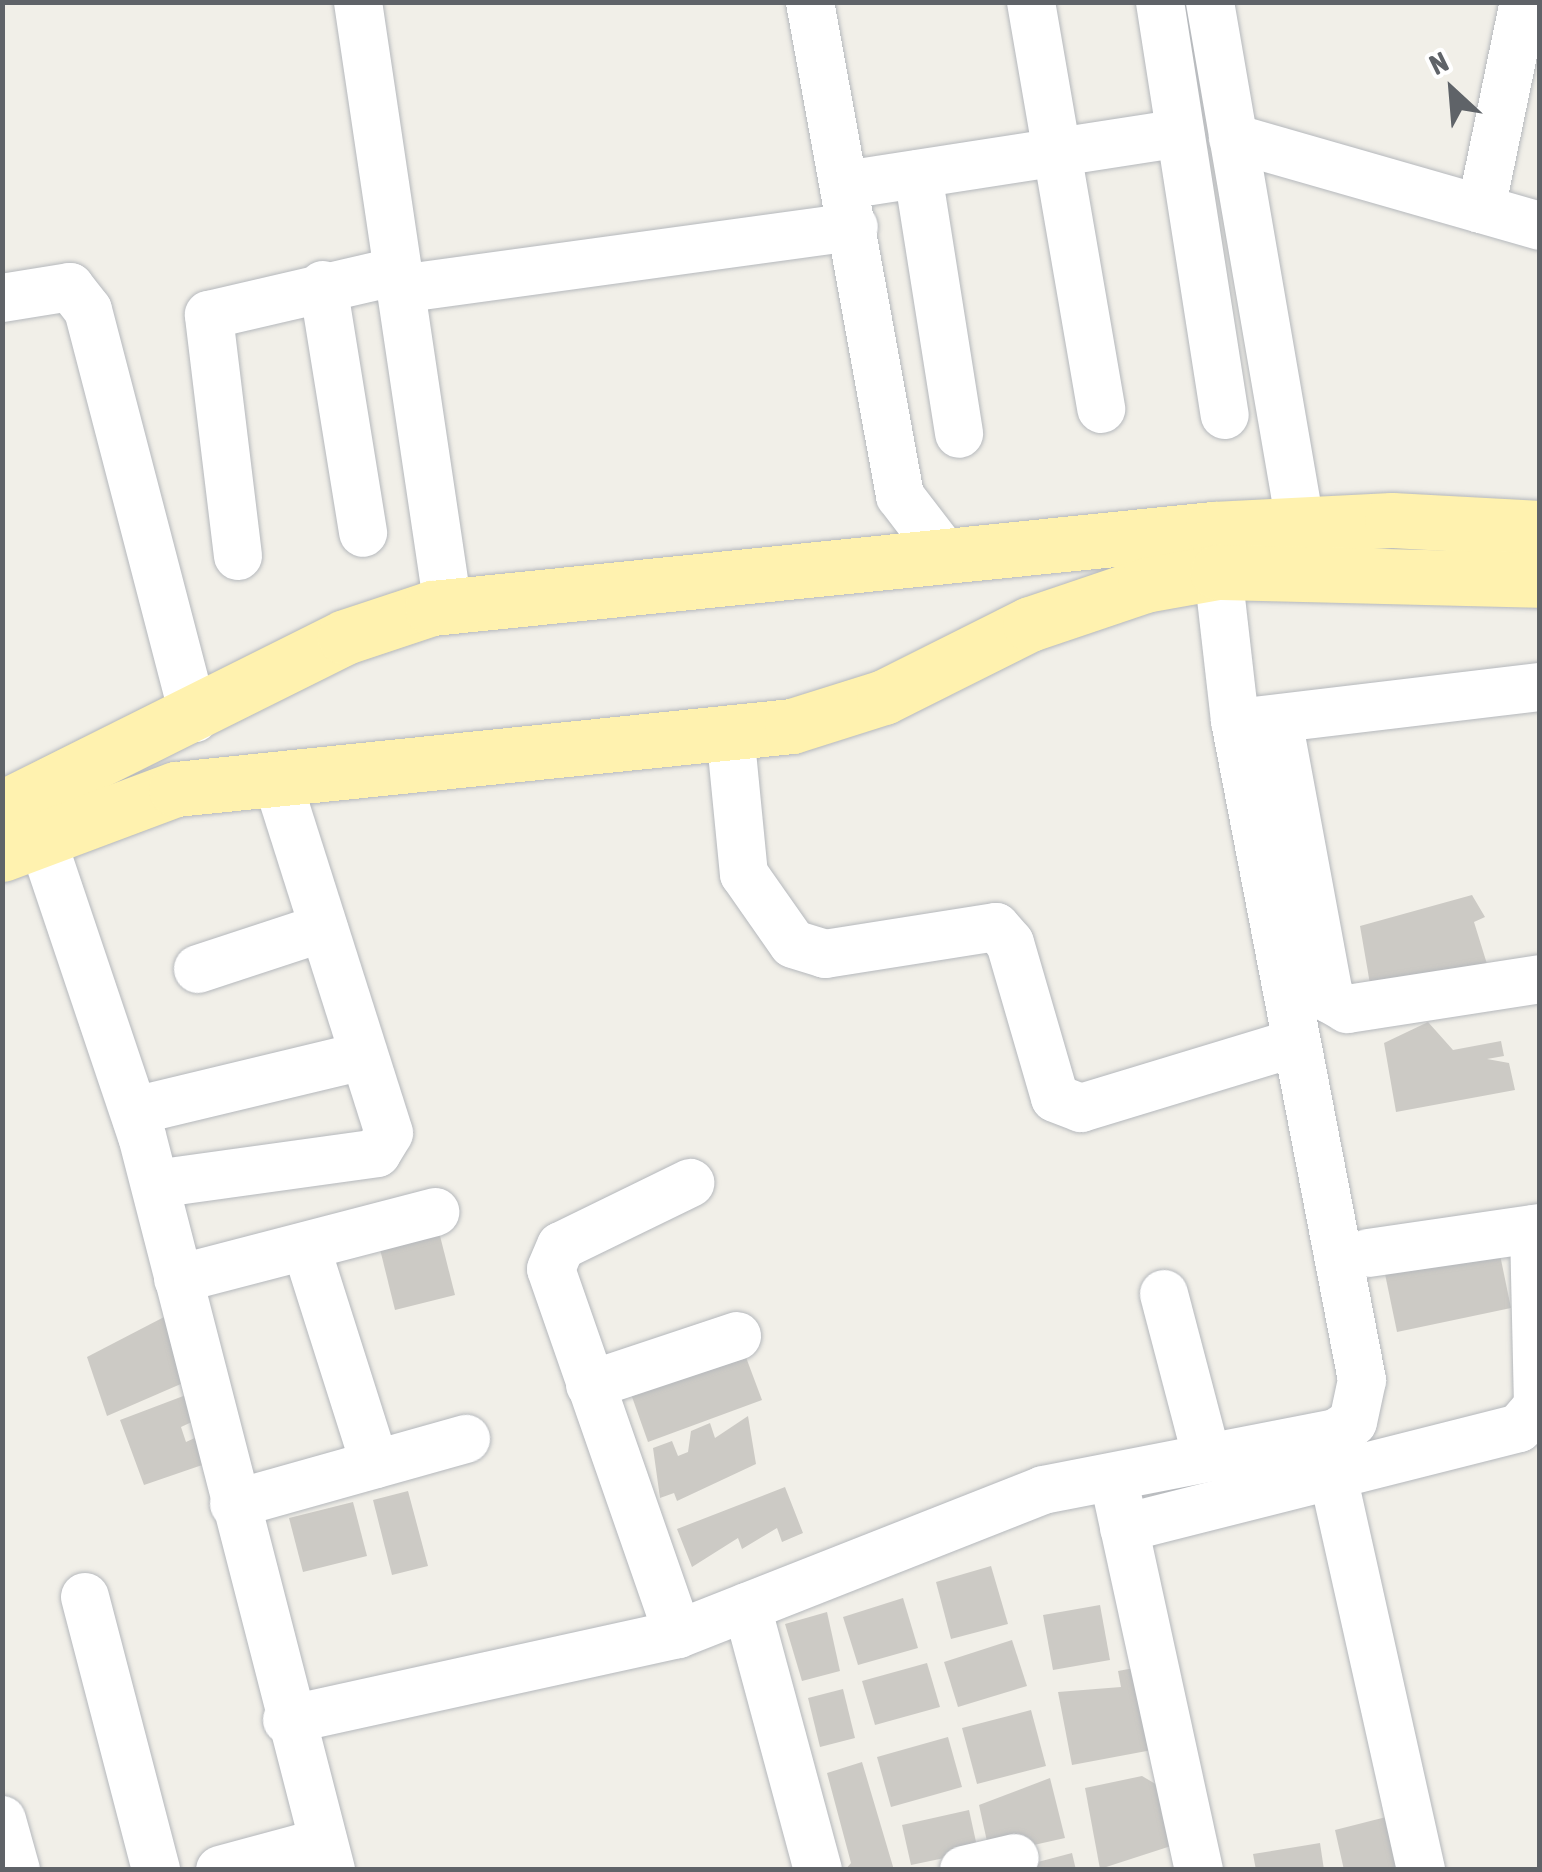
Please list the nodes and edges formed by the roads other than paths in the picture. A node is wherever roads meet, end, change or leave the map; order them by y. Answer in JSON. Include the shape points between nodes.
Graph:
{"nodes":[{"id":1,"x":358,"y":2,"type":"edge"},
{"id":2,"x":810,"y":2,"type":"edge"},
{"id":3,"x":1031,"y":2,"type":"edge"},
{"id":4,"x":1160,"y":2,"type":"edge"},
{"id":5,"x":1210,"y":2,"type":"edge"},
{"id":6,"x":1524,"y":2,"type":"edge"},
{"id":7,"x":1180,"y":133,"type":"junction"},
{"id":8,"x":1233,"y":138,"type":"junction"},
{"id":9,"x":1059,"y":152,"type":"junction"},
{"id":10,"x":918,"y":174,"type":"junction"},
{"id":11,"x":849,"y":206,"type":"junction"},
{"id":12,"x":1482,"y":209,"type":"junction"},
{"id":13,"x":1540,"y":226,"type":"edge"},
{"id":14,"x":399,"y":280,"type":"junction"},
{"id":15,"x":323,"y":284,"type":"junction"},
{"id":16,"x":2,"y":298,"type":"edge"},
{"id":17,"x":1100,"y":409,"type":"dead end"},
{"id":18,"x":1225,"y":416,"type":"dead end"},
{"id":19,"x":959,"y":434,"type":"dead end"},
{"id":20,"x":1300,"y":524,"type":"junction"},
{"id":21,"x":1540,"y":528,"type":"edge"},
{"id":22,"x":363,"y":533,"type":"dead end"},
{"id":23,"x":1215,"y":550,"type":"junction"},
{"id":24,"x":238,"y":556,"type":"dead end"},
{"id":25,"x":946,"y":556,"type":"junction"},
{"id":26,"x":1540,"y":580,"type":"edge"},
{"id":27,"x":448,"y":607,"type":"junction"},
{"id":28,"x":1540,"y":687,"type":"edge"},
{"id":29,"x":194,"y":718,"type":"junction"},
{"id":30,"x":1257,"y":723,"type":"junction"},
{"id":31,"x":730,"y":732,"type":"junction"},
{"id":32,"x":276,"y":778,"type":"junction"},
{"id":33,"x":18,"y":823,"type":"edge"},
{"id":34,"x":323,"y":928,"type":"junction"},
{"id":35,"x":198,"y":969,"type":"dead end"},
{"id":36,"x":1540,"y":979,"type":"edge"},
{"id":37,"x":1295,"y":1043,"type":"junction"},
{"id":38,"x":363,"y":1056,"type":"junction"},
{"id":39,"x":134,"y":1111,"type":"junction"},
{"id":40,"x":690,"y":1183,"type":"dead end"},
{"id":41,"x":155,"y":1184,"type":"junction"},
{"id":42,"x":436,"y":1212,"type":"dead end"},
{"id":43,"x":1537,"y":1229,"type":"edge"},
{"id":44,"x":306,"y":1248,"type":"junction"},
{"id":45,"x":1368,"y":1252,"type":"dead end"},
{"id":46,"x":178,"y":1279,"type":"junction"},
{"id":47,"x":1164,"y":1294,"type":"dead end"},
{"id":48,"x":737,"y":1336,"type":"dead end"},
{"id":49,"x":590,"y":1385,"type":"junction"},
{"id":50,"x":1535,"y":1422,"type":"edge"},
{"id":51,"x":466,"y":1440,"type":"dead end"},
{"id":52,"x":1206,"y":1454,"type":"junction"},
{"id":53,"x":375,"y":1464,"type":"junction"},
{"id":54,"x":1113,"y":1476,"type":"junction"},
{"id":55,"x":1333,"y":1476,"type":"junction"},
{"id":56,"x":234,"y":1504,"type":"junction"},
{"id":57,"x":1124,"y":1528,"type":"junction"},
{"id":58,"x":85,"y":1597,"type":"dead end"},
{"id":59,"x":747,"y":1607,"type":"junction"},
{"id":60,"x":678,"y":1634,"type":"junction"},
{"id":61,"x":287,"y":1720,"type":"junction"},
{"id":62,"x":2,"y":1820,"type":"edge"},
{"id":63,"x":327,"y":1856,"type":"edge"},
{"id":64,"x":1015,"y":1858,"type":"dead end"},
{"id":65,"x":16,"y":1870,"type":"edge"},
{"id":66,"x":156,"y":1870,"type":"edge"},
{"id":67,"x":220,"y":1870,"type":"edge"},
{"id":68,"x":818,"y":1870,"type":"edge"},
{"id":69,"x":964,"y":1870,"type":"edge"},
{"id":70,"x":1199,"y":1870,"type":"edge"},
{"id":71,"x":1421,"y":1870,"type":"edge"}],
"edges":[{"from":1,"to":14,"type":"street"},
{"from":2,"to":11,"type":"street"},
{"from":3,"to":9,"type":"street"},
{"from":4,"to":7,"type":"street"},
{"from":5,"to":8,"type":"street"},
{"from":6,"to":12,"type":"street"},
{"from":7,"to":9,"type":"street"},
{"from":7,"to":18,"type":"street"},
{"from":8,"to":12,"type":"street"},
{"from":8,"to":20,"type":"street"},
{"from":9,"to":10,"type":"street"},
{"from":9,"to":17,"type":"street"},
{"from":10,"to":11,"type":"street"},
{"from":10,"to":19,"type":"street"},
{"from":11,"to":14,"type":"street"},
{"from":11,"to":25,"type":"street","via":[[900,496]]},
{"from":12,"to":13,"type":"street"},
{"from":14,"to":15,"type":"street"},
{"from":14,"to":27,"type":"street"},
{"from":15,"to":22,"type":"street"},
{"from":15,"to":24,"type":"street","via":[[219,308],[205,324]]},
{"from":16,"to":29,"type":"street","via":[[70,288],[88,310]]},
{"from":20,"to":21,"type":"main road"},
{"from":20,"to":23,"type":"main road"},
{"from":23,"to":25,"type":"main road"},
{"from":23,"to":26,"type":"main road"},
{"from":23,"to":30,"type":"street"},
{"from":23,"to":31,"type":"main road","via":[[1084,601],[884,697],[792,726]]},
{"from":25,"to":27,"type":"main road"},
{"from":27,"to":29,"type":"main road","via":[[345,637]]},
{"from":28,"to":30,"type":"street"},
{"from":29,"to":33,"type":"main road"},
{"from":30,"to":36,"type":"street","via":[[1330,998],[1347,1009]]},
{"from":30,"to":37,"type":"street"},
{"from":31,"to":32,"type":"main road"},
{"from":31,"to":37,"type":"street","via":[[744,874],[793,944],[825,954],[996,927],[1010,943],[1056,1098],[1081,1108]]},
{"from":32,"to":33,"type":"main road","via":[[176,789]]},
{"from":32,"to":34,"type":"street"},
{"from":33,"to":39,"type":"street"},
{"from":34,"to":35,"type":"street"},
{"from":34,"to":38,"type":"street"},
{"from":37,"to":52,"type":"street","via":[[1360,1402],[1336,1434]]},
{"from":38,"to":39,"type":"street"},
{"from":38,"to":41,"type":"street","via":[[387,1116],[377,1153]]},
{"from":39,"to":41,"type":"street"},
{"from":40,"to":49,"type":"street","via":[[552,1257]]},
{"from":41,"to":46,"type":"street"},
{"from":42,"to":44,"type":"street"},
{"from":43,"to":45,"type":"street"},
{"from":43,"to":50,"type":"street"},
{"from":44,"to":46,"type":"street"},
{"from":44,"to":53,"type":"street"},
{"from":46,"to":56,"type":"street"},
{"from":47,"to":52,"type":"street"},
{"from":48,"to":49,"type":"street"},
{"from":49,"to":60,"type":"street"},
{"from":50,"to":55,"type":"street"},
{"from":51,"to":53,"type":"street"},
{"from":52,"to":54,"type":"street"},
{"from":53,"to":56,"type":"street"},
{"from":54,"to":57,"type":"street"},
{"from":54,"to":59,"type":"street","via":[[1043,1490]]},
{"from":55,"to":57,"type":"street"},
{"from":55,"to":71,"type":"street"},
{"from":56,"to":61,"type":"street"},
{"from":57,"to":70,"type":"street"},
{"from":58,"to":66,"type":"street"},
{"from":59,"to":60,"type":"street"},
{"from":59,"to":68,"type":"street"},
{"from":60,"to":61,"type":"street"},
{"from":61,"to":63,"type":"street"},
{"from":62,"to":65,"type":"street"},
{"from":63,"to":67,"type":"street"},
{"from":64,"to":69,"type":"street"}]}
